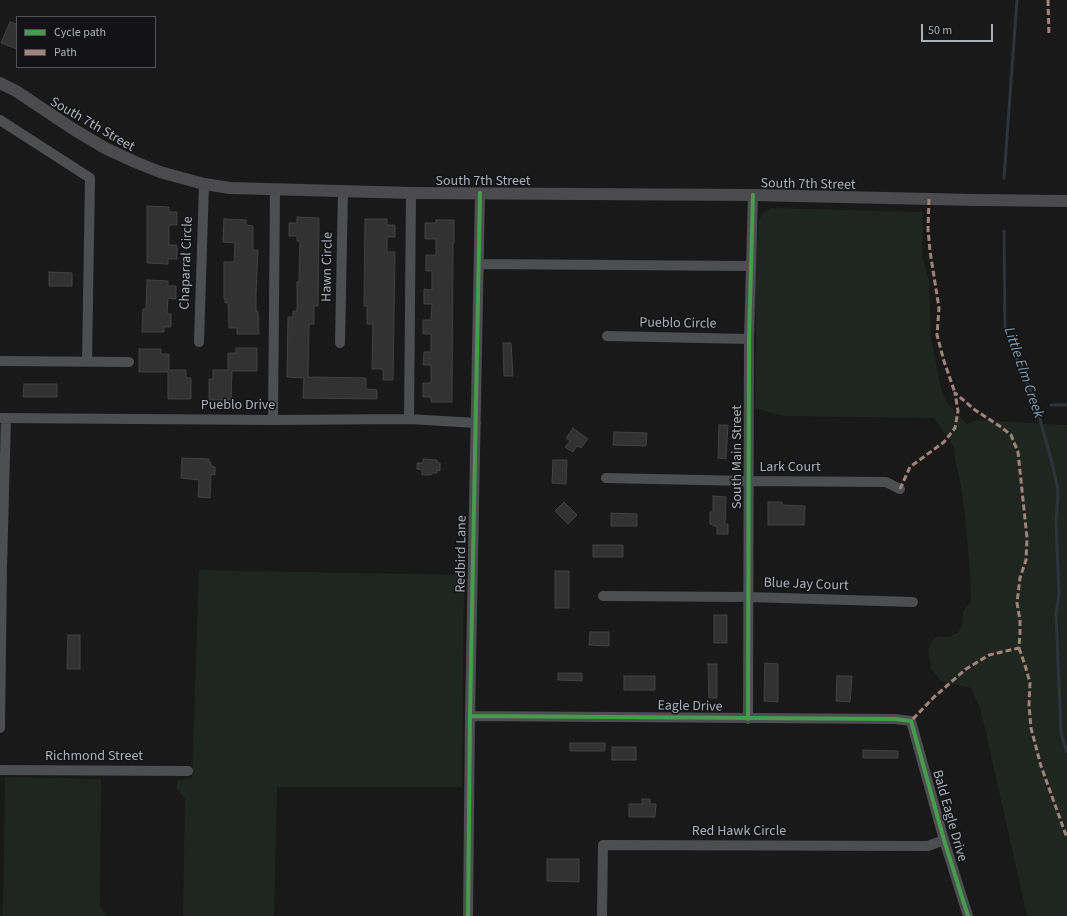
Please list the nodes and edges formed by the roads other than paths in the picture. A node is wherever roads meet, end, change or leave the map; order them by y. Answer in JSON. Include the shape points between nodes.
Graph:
{"nodes":[{"id":1,"x":0,"y":83,"type":"edge"},
{"id":2,"x":0,"y":120,"type":"edge"},
{"id":3,"x":204,"y":184,"type":"junction"},
{"id":4,"x":275,"y":189,"type":"junction"},
{"id":5,"x":343,"y":190,"type":"junction"},
{"id":6,"x":411,"y":193,"type":"junction"},
{"id":7,"x":480,"y":193,"type":"junction"},
{"id":8,"x":753,"y":195,"type":"junction"},
{"id":9,"x":1067,"y":201,"type":"edge"},
{"id":10,"x":479,"y":264,"type":"junction"},
{"id":11,"x":751,"y":266,"type":"junction"},
{"id":12,"x":607,"y":336,"type":"dead end"},
{"id":13,"x":749,"y":339,"type":"junction"},
{"id":14,"x":199,"y":342,"type":"dead end"},
{"id":15,"x":340,"y":343,"type":"dead end"},
{"id":16,"x":0,"y":361,"type":"edge"},
{"id":17,"x":87,"y":361,"type":"junction"},
{"id":18,"x":128,"y":362,"type":"dead end"},
{"id":19,"x":3,"y":418,"type":"edge"},
{"id":20,"x":409,"y":419,"type":"junction"},
{"id":21,"x":273,"y":420,"type":"junction"},
{"id":22,"x":476,"y":424,"type":"junction"},
{"id":23,"x":606,"y":478,"type":"dead end"},
{"id":24,"x":748,"y":481,"type":"junction"},
{"id":25,"x":900,"y":489,"type":"dead end"},
{"id":26,"x":603,"y":596,"type":"dead end"},
{"id":27,"x":749,"y":597,"type":"junction"},
{"id":28,"x":913,"y":602,"type":"dead end"},
{"id":29,"x":470,"y":716,"type":"junction"},
{"id":30,"x":748,"y":719,"type":"junction"},
{"id":31,"x":911,"y":721,"type":"joint"},
{"id":32,"x":0,"y":728,"type":"edge"},
{"id":33,"x":0,"y":770,"type":"edge"},
{"id":34,"x":188,"y":771,"type":"dead end"},
{"id":35,"x":944,"y":840,"type":"junction"},
{"id":36,"x":468,"y":916,"type":"edge"},
{"id":37,"x":602,"y":916,"type":"edge"},
{"id":38,"x":968,"y":916,"type":"edge"}],
"edges":[{"from":1,"to":3,"type":"main road","name":"South 7th Street","via":[[105,148],[160,172]]},
{"from":2,"to":17,"type":"street","via":[[90,178]]},
{"from":3,"to":4,"type":"main road","name":"South 7th Street","via":[[230,188]]},
{"from":3,"to":14,"type":"street","name":"Chaparral Circle"},
{"from":4,"to":5,"type":"main road","name":"South 7th Street"},
{"from":4,"to":21,"type":"street"},
{"from":5,"to":6,"type":"main road","name":"South 7th Street"},
{"from":5,"to":15,"type":"street","name":"Hawn Circle"},
{"from":6,"to":7,"type":"main road","name":"South 7th Street"},
{"from":6,"to":20,"type":"street"},
{"from":7,"to":8,"type":"main road","name":"South 7th Street"},
{"from":7,"to":10,"type":"street","name":"Redbird Lane"},
{"from":8,"to":9,"type":"main road","name":"South 7th Street"},
{"from":8,"to":11,"type":"street","name":"South Main Street"},
{"from":10,"to":11,"type":"street"},
{"from":10,"to":22,"type":"street","name":"Redbird Lane"},
{"from":11,"to":13,"type":"street","name":"South Main Street"},
{"from":12,"to":13,"type":"street","name":"Pueblo Circle"},
{"from":13,"to":24,"type":"street","name":"South Main Street"},
{"from":16,"to":17,"type":"street"},
{"from":17,"to":18,"type":"street"},
{"from":19,"to":21,"type":"street","name":"Pueblo Drive"},
{"from":19,"to":32,"type":"street"},
{"from":20,"to":21,"type":"street","name":"Pueblo Drive"},
{"from":20,"to":22,"type":"street","name":"Pueblo Drive"},
{"from":22,"to":29,"type":"street","name":"Redbird Lane"},
{"from":23,"to":24,"type":"street","name":"Lark Court"},
{"from":24,"to":25,"type":"street","name":"Lark Court","via":[[886,482]]},
{"from":24,"to":27,"type":"street","name":"South Main Street"},
{"from":26,"to":27,"type":"street","name":"Blue Jay Court"},
{"from":27,"to":28,"type":"street","name":"Blue Jay Court"},
{"from":27,"to":30,"type":"street","name":"South Main Street"},
{"from":29,"to":30,"type":"street","name":"Eagle Drive"},
{"from":29,"to":36,"type":"street","name":"Redbird Lane"},
{"from":30,"to":31,"type":"street","name":"Eagle Drive"},
{"from":31,"to":35,"type":"street","name":"Bald Eagle Drive"},
{"from":33,"to":34,"type":"street","name":"Richmond Street"},
{"from":35,"to":37,"type":"street","name":"Red Hawk Circle","via":[[928,846],[603,846]]},
{"from":35,"to":38,"type":"street","name":"Bald Eagle Drive"}]}
